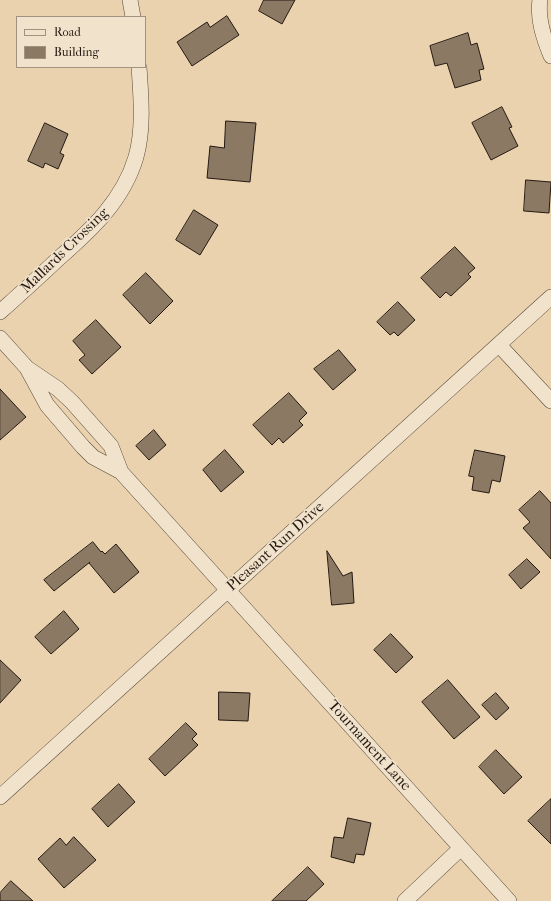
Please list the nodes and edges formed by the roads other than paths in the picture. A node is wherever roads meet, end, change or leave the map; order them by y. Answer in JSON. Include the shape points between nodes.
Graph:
{"nodes":[{"id":1,"x":130,"y":0,"type":"edge"},
{"id":2,"x":540,"y":0,"type":"edge"},
{"id":3,"x":132,"y":16,"type":"edge"},
{"id":4,"x":551,"y":56,"type":"edge"},
{"id":5,"x":138,"y":68,"type":"edge"},
{"id":6,"x":551,"y":297,"type":"edge"},
{"id":7,"x":0,"y":312,"type":"edge"},
{"id":8,"x":0,"y":338,"type":"edge"},
{"id":9,"x":499,"y":345,"type":"junction"},
{"id":10,"x":27,"y":368,"type":"junction"},
{"id":11,"x":551,"y":402,"type":"edge"},
{"id":12,"x":121,"y":472,"type":"junction"},
{"id":13,"x":228,"y":590,"type":"junction"},
{"id":14,"x":0,"y":797,"type":"edge"},
{"id":15,"x":461,"y":848,"type":"junction"},
{"id":16,"x":405,"y":901,"type":"edge"},
{"id":17,"x":509,"y":901,"type":"edge"}],
"edges":[{"from":1,"to":3,"type":"street"},
{"from":2,"to":4,"type":"street","via":[[542,30]]},
{"from":5,"to":7,"type":"street","name":"Mallards Crossing","via":[[141,119],[137,156],[124,187],[111,208],[92,229]]},
{"from":6,"to":9,"type":"street","name":"Pleasant Run Drive"},
{"from":8,"to":10,"type":"street"},
{"from":9,"to":11,"type":"street"},
{"from":9,"to":13,"type":"street","name":"Pleasant Run Drive"},
{"from":10,"to":12,"type":"street","via":[[72,402],[111,446]]},
{"from":10,"to":12,"type":"street","via":[[47,405],[83,447],[93,458]]},
{"from":12,"to":13,"type":"street","name":"Tournament Lane"},
{"from":13,"to":14,"type":"street","name":"Pleasant Run Drive"},
{"from":13,"to":15,"type":"street","name":"Tournament Lane"},
{"from":15,"to":16,"type":"street"},
{"from":15,"to":17,"type":"street","name":"Tournament Lane"}]}
